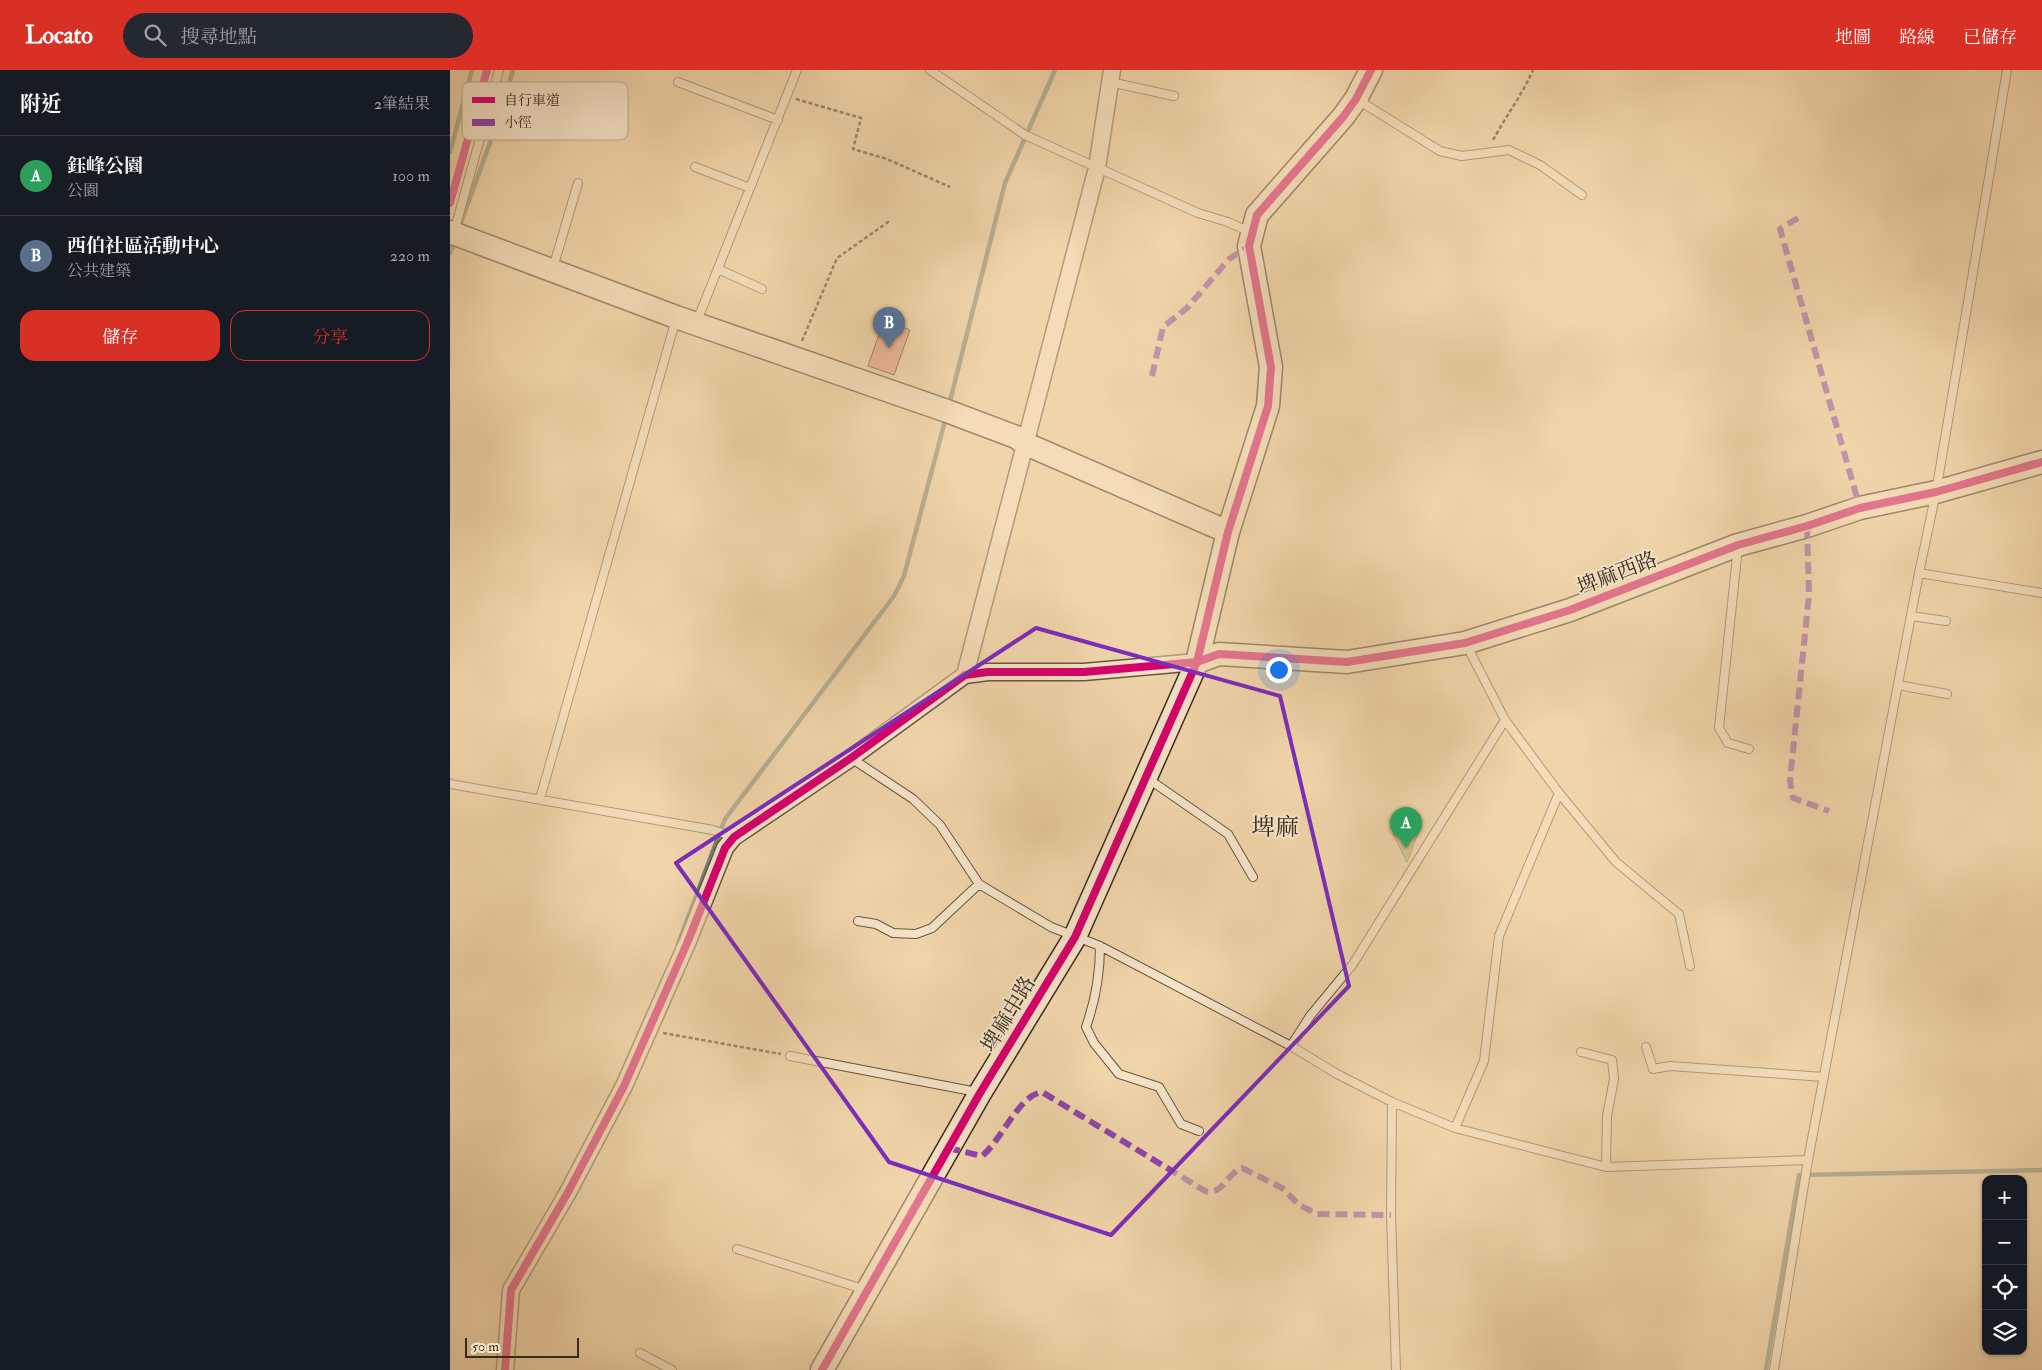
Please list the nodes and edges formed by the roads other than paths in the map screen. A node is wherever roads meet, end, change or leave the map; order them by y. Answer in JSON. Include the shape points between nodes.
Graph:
{"nodes":[{"id":1,"x":797,"y":70,"type":"edge"},
{"id":2,"x":930,"y":70,"type":"edge"},
{"id":3,"x":1372,"y":70,"type":"edge"},
{"id":4,"x":2007,"y":70,"type":"edge"},
{"id":5,"x":1111,"y":76,"type":"edge"},
{"id":6,"x":678,"y":82,"type":"dead end"},
{"id":7,"x":1174,"y":96,"type":"dead end"},
{"id":8,"x":1356,"y":99,"type":"junction"},
{"id":9,"x":778,"y":120,"type":"junction"},
{"id":10,"x":479,"y":140,"type":"edge"},
{"id":11,"x":695,"y":167,"type":"dead end"},
{"id":12,"x":1097,"y":168,"type":"junction"},
{"id":13,"x":578,"y":184,"type":"dead end"},
{"id":14,"x":750,"y":188,"type":"junction"},
{"id":15,"x":1582,"y":195,"type":"dead end"},
{"id":16,"x":452,"y":233,"type":"edge"},
{"id":17,"x":1252,"y":233,"type":"junction"},
{"id":18,"x":718,"y":269,"type":"junction"},
{"id":19,"x":552,"y":270,"type":"junction"},
{"id":20,"x":762,"y":289,"type":"dead end"},
{"id":21,"x":686,"y":320,"type":"junction"},
{"id":22,"x":1026,"y":444,"type":"junction"},
{"id":23,"x":2042,"y":462,"type":"edge"},
{"id":24,"x":1936,"y":492,"type":"junction"},
{"id":25,"x":1228,"y":532,"type":"junction"},
{"id":26,"x":1738,"y":545,"type":"junction"},
{"id":27,"x":1919,"y":573,"type":"junction"},
{"id":28,"x":2042,"y":593,"type":"edge"},
{"id":29,"x":1911,"y":616,"type":"junction"},
{"id":30,"x":1946,"y":621,"type":"dead end"},
{"id":31,"x":1465,"y":643,"type":"junction"},
{"id":32,"x":1197,"y":662,"type":"junction"},
{"id":33,"x":965,"y":675,"type":"junction"},
{"id":34,"x":1898,"y":685,"type":"junction"},
{"id":35,"x":1948,"y":694,"type":"dead end"},
{"id":36,"x":1505,"y":720,"type":"junction"},
{"id":37,"x":1748,"y":749,"type":"dead end"},
{"id":38,"x":851,"y":758,"type":"junction"},
{"id":39,"x":1146,"y":777,"type":"junction"},
{"id":40,"x":450,"y":784,"type":"edge"},
{"id":41,"x":1559,"y":793,"type":"junction"},
{"id":42,"x":540,"y":799,"type":"junction"},
{"id":43,"x":734,"y":837,"type":"junction"},
{"id":44,"x":1254,"y":878,"type":"dead end"},
{"id":45,"x":979,"y":884,"type":"junction"},
{"id":46,"x":858,"y":921,"type":"dead end"},
{"id":47,"x":1075,"y":937,"type":"junction"},
{"id":48,"x":1100,"y":946,"type":"junction"},
{"id":49,"x":1690,"y":966,"type":"dead end"},
{"id":50,"x":1291,"y":1046,"type":"junction"},
{"id":51,"x":1646,"y":1047,"type":"dead end"},
{"id":52,"x":1581,"y":1052,"type":"dead end"},
{"id":53,"x":790,"y":1056,"type":"road end"},
{"id":54,"x":1824,"y":1077,"type":"junction"},
{"id":55,"x":980,"y":1093,"type":"junction"},
{"id":56,"x":1392,"y":1102,"type":"junction"},
{"id":57,"x":1456,"y":1128,"type":"junction"},
{"id":58,"x":1198,"y":1131,"type":"dead end"},
{"id":59,"x":1808,"y":1164,"type":"junction"},
{"id":60,"x":1606,"y":1167,"type":"junction"},
{"id":61,"x":737,"y":1249,"type":"dead end"},
{"id":62,"x":868,"y":1291,"type":"junction"},
{"id":63,"x":640,"y":1353,"type":"dead end"},
{"id":64,"x":505,"y":1370,"type":"edge"},
{"id":65,"x":672,"y":1370,"type":"edge"},
{"id":66,"x":822,"y":1370,"type":"edge"},
{"id":67,"x":1396,"y":1370,"type":"edge"},
{"id":68,"x":1774,"y":1370,"type":"edge"}],
"edges":[{"from":1,"to":9,"type":"lane"},
{"from":2,"to":12,"type":"lane","via":[[1025,136]]},
{"from":3,"to":8,"type":"street"},
{"from":4,"to":24,"type":"lane"},
{"from":5,"to":7,"type":"lane"},
{"from":5,"to":12,"type":"street"},
{"from":6,"to":9,"type":"lane"},
{"from":8,"to":15,"type":"lane","via":[[1440,150],[1462,156],[1509,150],[1540,166]]},
{"from":8,"to":17,"type":"street","via":[[1258,215]]},
{"from":9,"to":14,"type":"lane"},
{"from":10,"to":16,"type":"lane"},
{"from":11,"to":14,"type":"lane"},
{"from":12,"to":17,"type":"lane"},
{"from":12,"to":22,"type":"street"},
{"from":13,"to":19,"type":"lane"},
{"from":14,"to":18,"type":"lane"},
{"from":16,"to":19,"type":"street"},
{"from":17,"to":25,"type":"street","name":"埤麻中路","via":[[1249,246],[1271,367],[1268,406]]},
{"from":18,"to":20,"type":"lane"},
{"from":18,"to":21,"type":"lane"},
{"from":19,"to":21,"type":"street"},
{"from":21,"to":22,"type":"street","via":[[948,411],[1016,437]]},
{"from":21,"to":42,"type":"lane"},
{"from":22,"to":25,"type":"street"},
{"from":22,"to":33,"type":"street"},
{"from":23,"to":24,"type":"street","name":"埤麻西路"},
{"from":24,"to":26,"type":"street","name":"埤麻西路","via":[[1860,508]]},
{"from":24,"to":27,"type":"lane"},
{"from":25,"to":32,"type":"street","name":"埤麻中路"},
{"from":26,"to":31,"type":"street","name":"埤麻西路","via":[[1570,610]]},
{"from":26,"to":37,"type":"lane","via":[[1719,728],[1728,743]]},
{"from":27,"to":28,"type":"lane"},
{"from":27,"to":29,"type":"lane"},
{"from":29,"to":30,"type":"lane"},
{"from":29,"to":34,"type":"lane"},
{"from":31,"to":32,"type":"street","name":"埤麻西路","via":[[1347,662],[1219,654]]},
{"from":31,"to":36,"type":"lane"},
{"from":32,"to":33,"type":"street","via":[[1084,672]]},
{"from":32,"to":39,"type":"street","name":"埤麻中路"},
{"from":33,"to":38,"type":"street"},
{"from":34,"to":35,"type":"lane"},
{"from":34,"to":54,"type":"lane"},
{"from":36,"to":41,"type":"lane"},
{"from":36,"to":50,"type":"lane","via":[[1353,964],[1310,1016]]},
{"from":38,"to":43,"type":"street"},
{"from":38,"to":45,"type":"lane","via":[[913,799],[933,819]]},
{"from":39,"to":44,"type":"lane","via":[[1228,834]]},
{"from":39,"to":47,"type":"street","name":"埤麻中路"},
{"from":40,"to":42,"type":"lane"},
{"from":41,"to":49,"type":"lane","via":[[1616,862],[1679,914]]},
{"from":41,"to":57,"type":"lane","via":[[1499,936],[1484,1062]]},
{"from":42,"to":43,"type":"lane","via":[[713,830]]},
{"from":43,"to":64,"type":"street","via":[[725,848],[624,1086],[511,1290]]},
{"from":45,"to":46,"type":"lane","via":[[932,928],[916,934],[893,933],[876,924]]},
{"from":45,"to":47,"type":"lane","via":[[1051,927]]},
{"from":47,"to":48,"type":"lane"},
{"from":47,"to":55,"type":"street","name":"埤麻中路"},
{"from":48,"to":50,"type":"lane"},
{"from":48,"to":58,"type":"lane","via":[[1096,999],[1086,1027],[1119,1074],[1159,1087],[1181,1124]]},
{"from":50,"to":56,"type":"lane"},
{"from":51,"to":54,"type":"lane","via":[[1652,1069],[1670,1066]]},
{"from":52,"to":60,"type":"lane","via":[[1612,1060],[1614,1079],[1607,1116]]},
{"from":53,"to":55,"type":"lane"},
{"from":54,"to":59,"type":"lane"},
{"from":55,"to":62,"type":"street","name":"埤麻中路"},
{"from":56,"to":57,"type":"lane"},
{"from":56,"to":67,"type":"lane"},
{"from":57,"to":60,"type":"lane"},
{"from":59,"to":60,"type":"lane"},
{"from":59,"to":68,"type":"lane"},
{"from":61,"to":62,"type":"lane"},
{"from":62,"to":66,"type":"street","name":"埤麻中路"},
{"from":63,"to":65,"type":"lane"}]}
